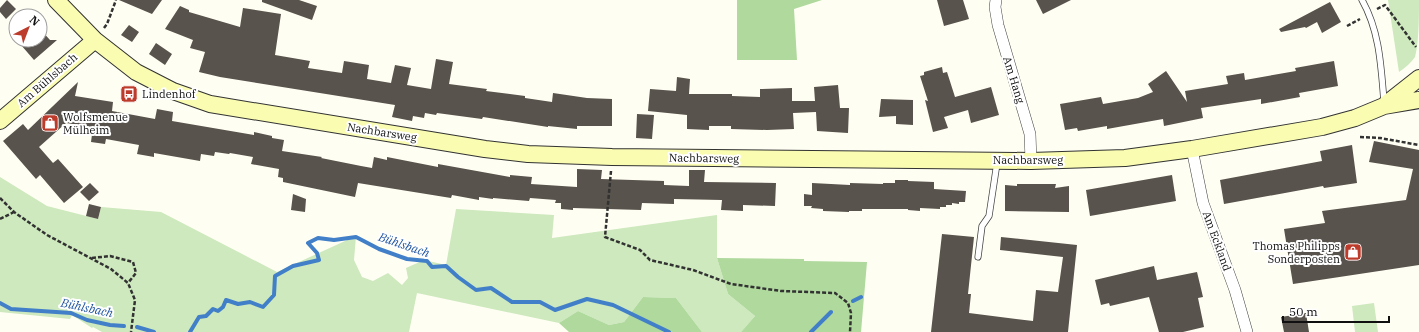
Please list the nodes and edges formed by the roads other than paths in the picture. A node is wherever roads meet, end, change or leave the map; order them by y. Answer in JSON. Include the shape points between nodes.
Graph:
{"nodes":[{"id":1,"x":56,"y":0,"type":"edge"},
{"id":2,"x":996,"y":0,"type":"edge"},
{"id":3,"x":1362,"y":0,"type":"edge"},
{"id":4,"x":95,"y":40,"type":"junction"},
{"id":5,"x":1419,"y":78,"type":"edge"},
{"id":6,"x":1419,"y":100,"type":"edge"},
{"id":7,"x":1384,"y":106,"type":"junction"},
{"id":8,"x":0,"y":121,"type":"edge"},
{"id":9,"x":1192,"y":149,"type":"junction"},
{"id":10,"x":998,"y":160,"type":"junction"},
{"id":11,"x":1031,"y":161,"type":"junction"},
{"id":12,"x":978,"y":256,"type":"dead end"},
{"id":13,"x":1247,"y":332,"type":"edge"}],
"edges":[{"from":1,"to":4,"type":"street","name":"Nachbarsweg"},
{"from":2,"to":11,"type":"street","name":"Am Hang","via":[[998,25],[1030,134]]},
{"from":3,"to":7,"type":"lane","via":[[1369,13],[1379,46]]},
{"from":4,"to":8,"type":"street","name":"Am Bühlsbach"},
{"from":4,"to":10,"type":"street","name":"Nachbarsweg","via":[[141,75],[173,91],[210,104],[485,149],[528,154],[612,157]]},
{"from":5,"to":7,"type":"street","name":"Nachbarsweg"},
{"from":6,"to":7,"type":"street","name":"Nachbarsweg"},
{"from":7,"to":9,"type":"street","name":"Nachbarsweg","via":[[1355,118],[1322,127]]},
{"from":9,"to":11,"type":"street","name":"Nachbarsweg","via":[[1125,158]]},
{"from":9,"to":13,"type":"street","name":"Am Eckland","via":[[1203,203],[1235,290]]},
{"from":10,"to":11,"type":"street","name":"Nachbarsweg"},
{"from":10,"to":12,"type":"lane","via":[[989,216],[982,226]]}]}
